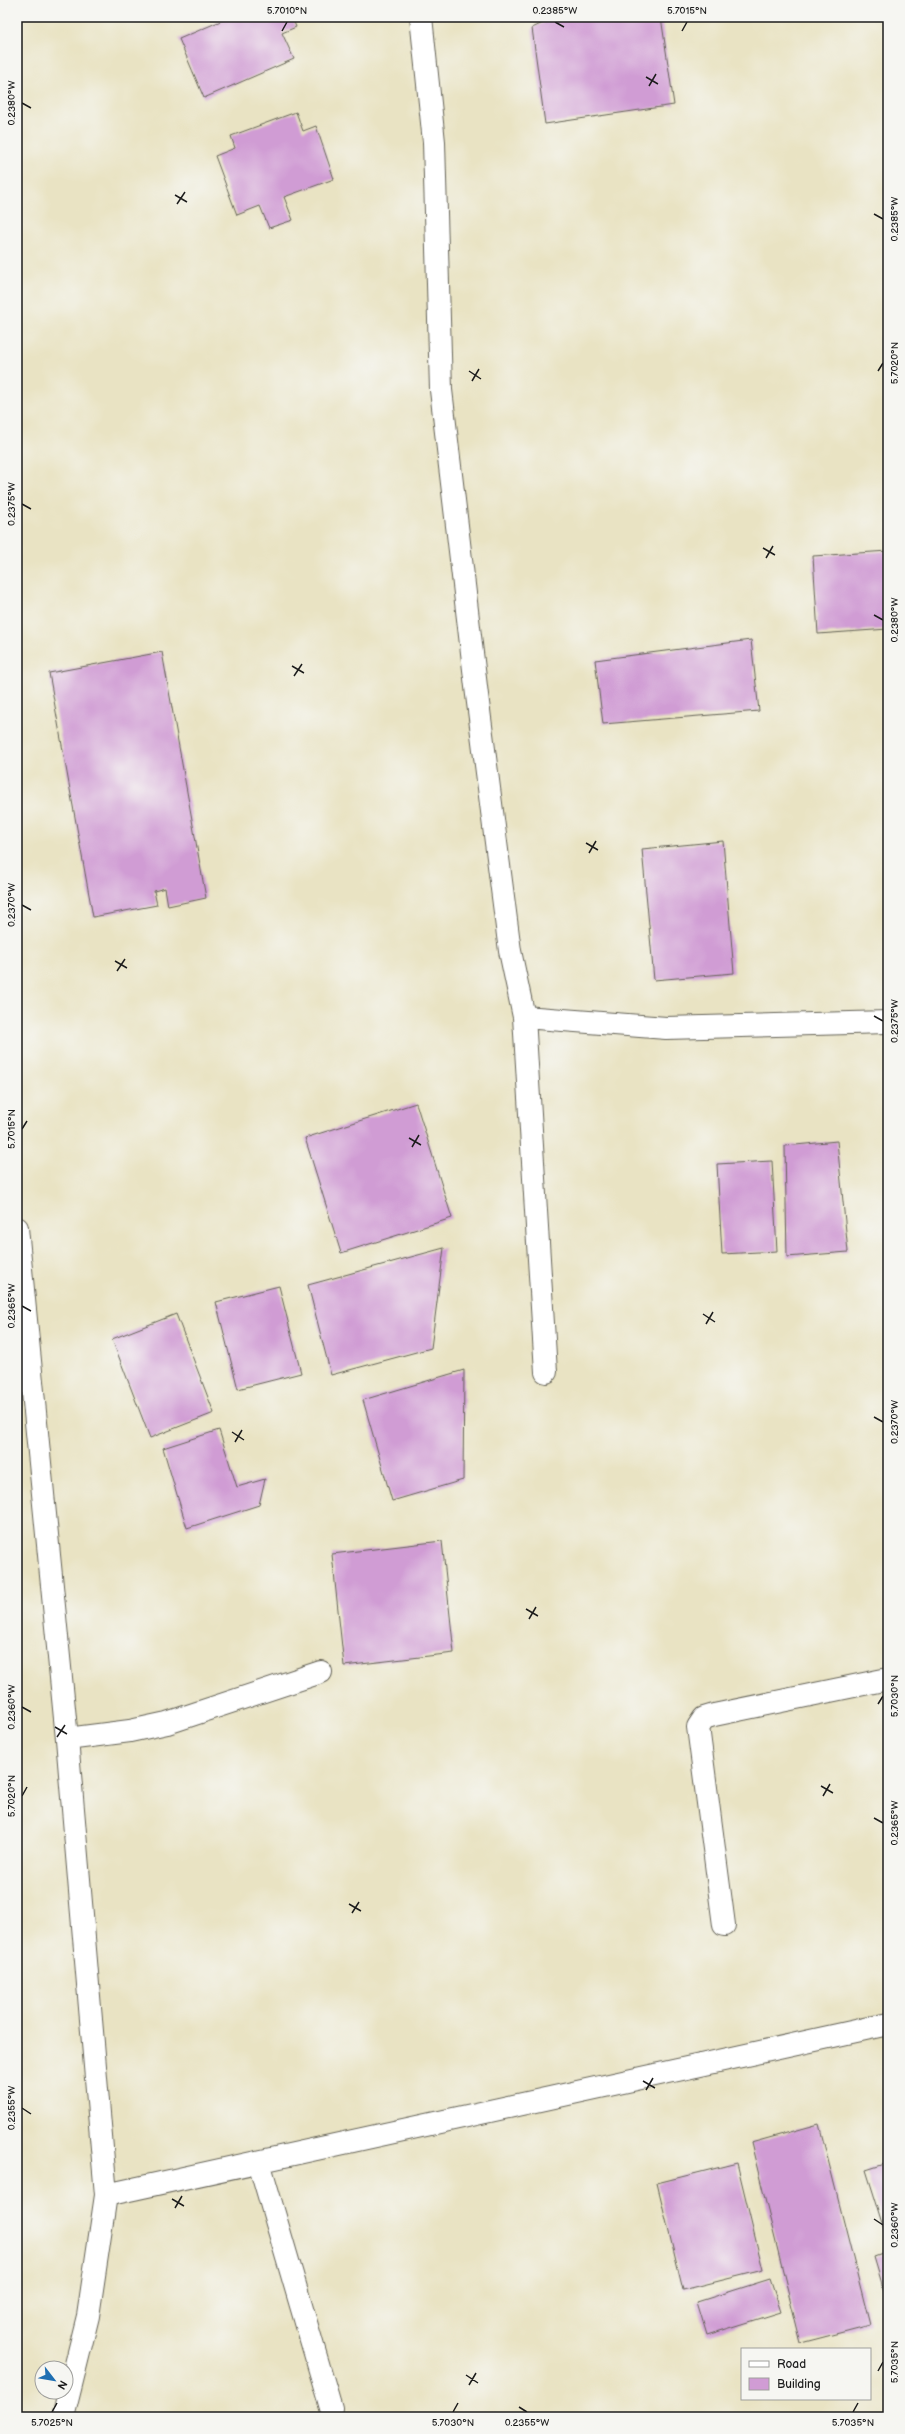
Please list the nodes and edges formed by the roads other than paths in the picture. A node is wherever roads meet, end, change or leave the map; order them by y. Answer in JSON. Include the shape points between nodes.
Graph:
{"nodes":[{"id":1,"x":420,"y":17,"type":"edge"},
{"id":2,"x":524,"y":1017,"type":"junction"},
{"id":3,"x":888,"y":1022,"type":"edge"},
{"id":4,"x":17,"y":1228,"type":"edge"},
{"id":5,"x":20,"y":1268,"type":"edge"},
{"id":6,"x":546,"y":1372,"type":"dead end"},
{"id":7,"x":321,"y":1672,"type":"dead end"},
{"id":8,"x":888,"y":1679,"type":"edge"},
{"id":9,"x":67,"y":1739,"type":"junction"},
{"id":10,"x":724,"y":1925,"type":"dead end"},
{"id":11,"x":888,"y":2024,"type":"edge"},
{"id":12,"x":259,"y":2162,"type":"junction"},
{"id":13,"x":106,"y":2195,"type":"junction"},
{"id":14,"x":332,"y":2408,"type":"dead end"},
{"id":15,"x":63,"y":2417,"type":"edge"}],
"edges":[{"from":1,"to":2,"type":"street","via":[[434,142],[441,390],[510,951]]},
{"from":2,"to":3,"type":"street","via":[[666,1028]]},
{"from":2,"to":6,"type":"street"},
{"from":4,"to":5,"type":"street"},
{"from":5,"to":9,"type":"street"},
{"from":7,"to":9,"type":"street","via":[[167,1723],[130,1731]]},
{"from":8,"to":10,"type":"street","via":[[704,1718],[698,1727]]},
{"from":9,"to":13,"type":"street"},
{"from":11,"to":12,"type":"street"},
{"from":12,"to":13,"type":"street"},
{"from":12,"to":14,"type":"street"},
{"from":13,"to":15,"type":"street","via":[[88,2316]]}]}
